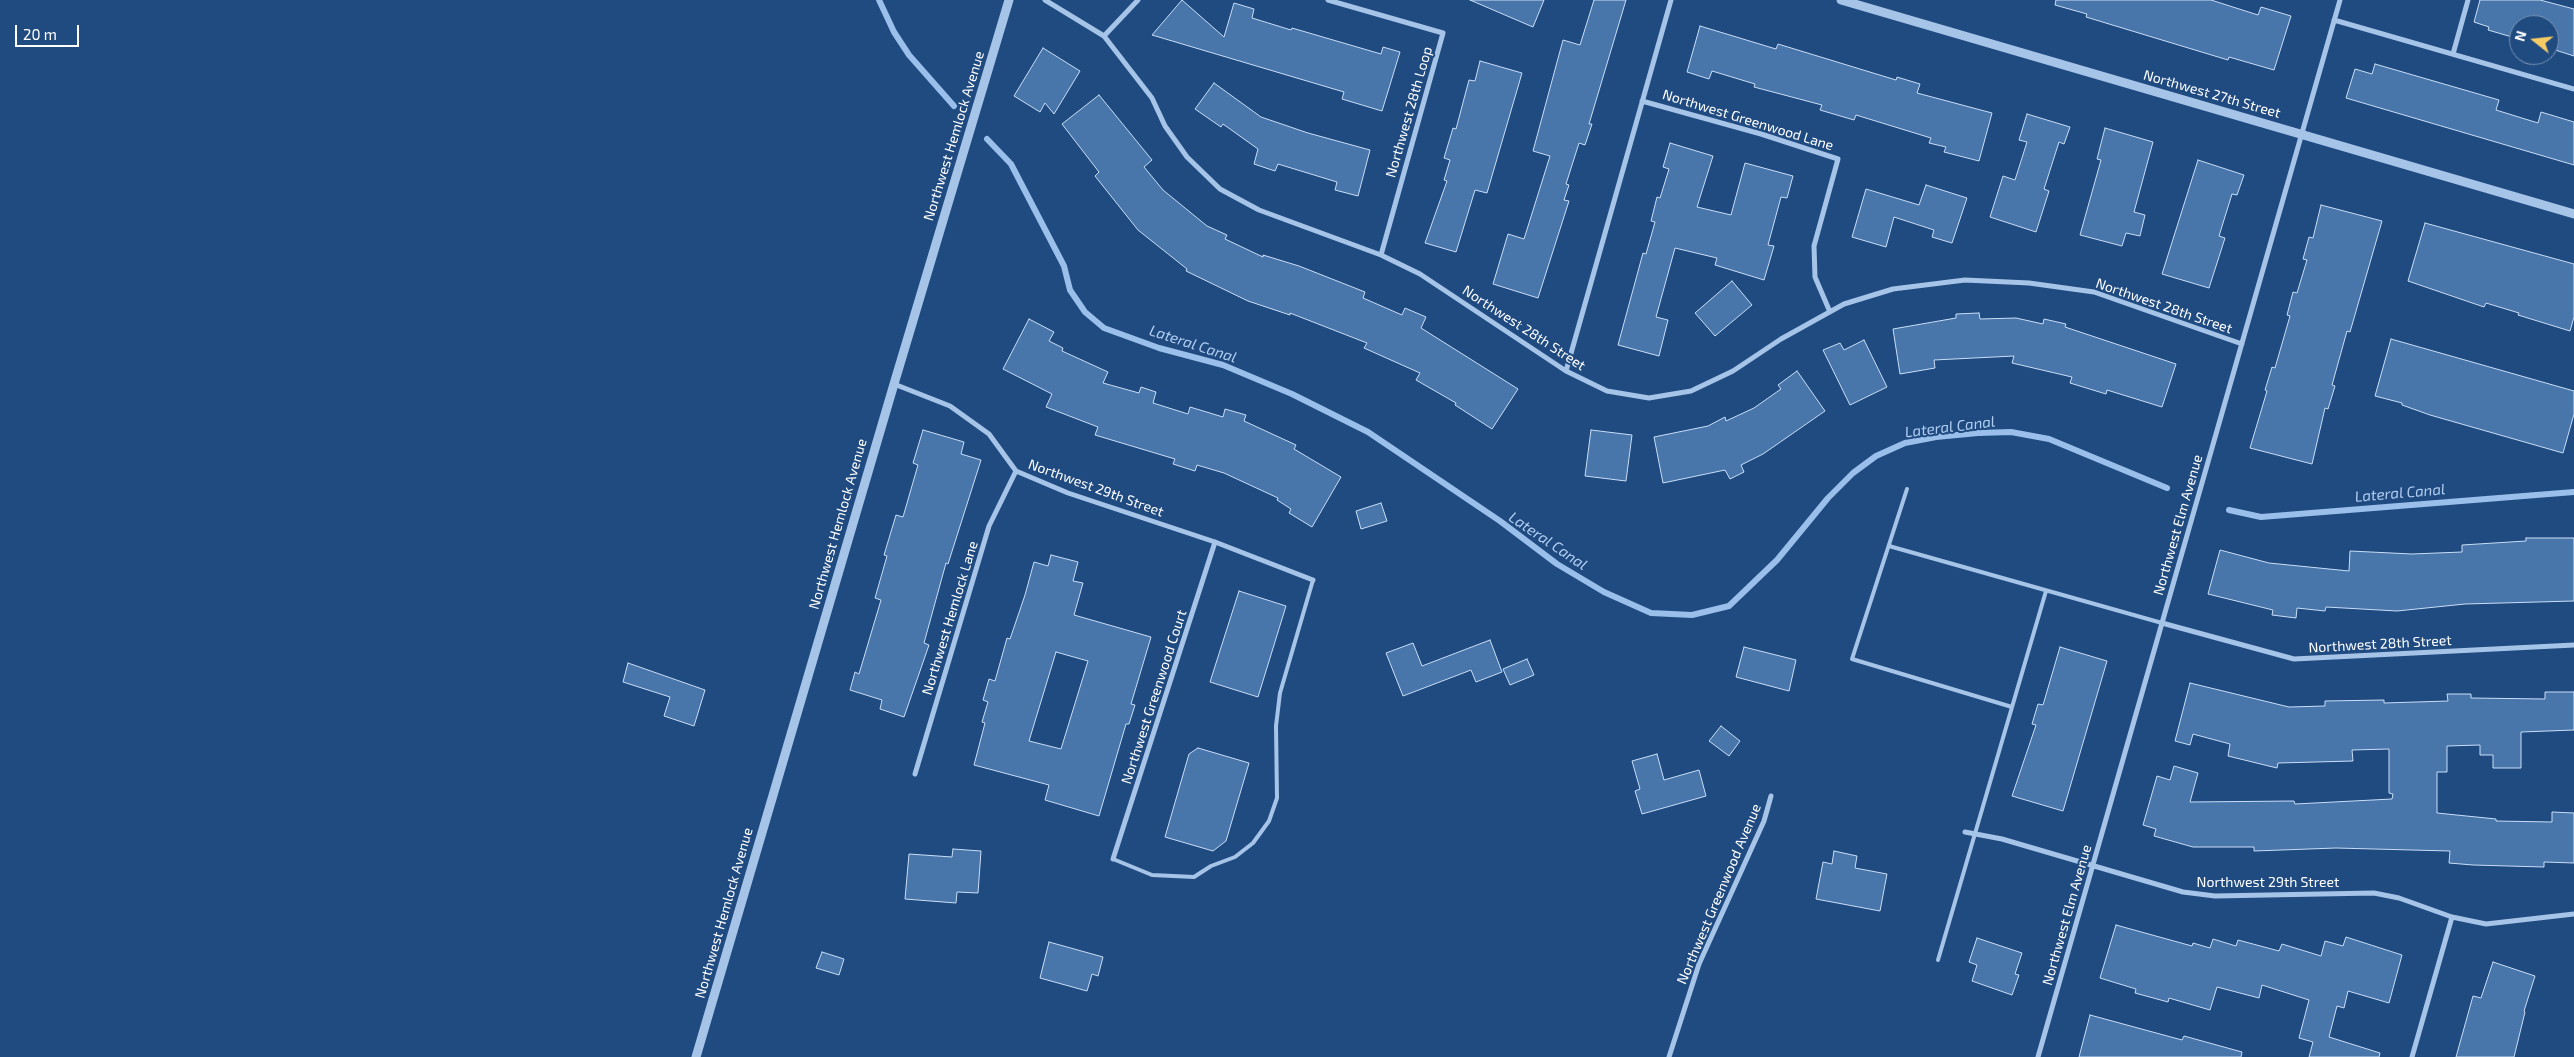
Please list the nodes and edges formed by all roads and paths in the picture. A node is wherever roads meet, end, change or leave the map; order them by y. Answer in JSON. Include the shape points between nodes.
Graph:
{"nodes":[{"id":1,"x":1009,"y":0,"type":"edge"},
{"id":2,"x":1045,"y":0,"type":"edge"},
{"id":3,"x":1138,"y":0,"type":"edge"},
{"id":4,"x":1328,"y":0,"type":"edge"},
{"id":5,"x":1671,"y":0,"type":"edge"},
{"id":6,"x":1841,"y":0,"type":"edge"},
{"id":7,"x":2340,"y":0,"type":"edge"},
{"id":8,"x":2468,"y":0,"type":"edge"},
{"id":9,"x":2334,"y":20,"type":"junction"},
{"id":10,"x":1104,"y":36,"type":"junction"},
{"id":11,"x":2453,"y":54,"type":"junction"},
{"id":12,"x":2574,"y":89,"type":"edge"},
{"id":13,"x":1642,"y":100,"type":"junction"},
{"id":14,"x":2302,"y":134,"type":"junction"},
{"id":15,"x":2574,"y":214,"type":"edge"},
{"id":16,"x":1381,"y":255,"type":"junction"},
{"id":17,"x":1830,"y":312,"type":"junction"},
{"id":18,"x":2242,"y":344,"type":"junction"},
{"id":19,"x":1566,"y":372,"type":"junction"},
{"id":20,"x":894,"y":384,"type":"junction"},
{"id":21,"x":1016,"y":471,"type":"junction"},
{"id":22,"x":1907,"y":489,"type":"dead end"},
{"id":23,"x":1215,"y":542,"type":"junction"},
{"id":24,"x":1888,"y":546,"type":"junction"},
{"id":25,"x":1313,"y":580,"type":"joint"},
{"id":26,"x":2046,"y":591,"type":"junction"},
{"id":27,"x":2162,"y":623,"type":"junction"},
{"id":28,"x":2574,"y":645,"type":"edge"},
{"id":29,"x":2012,"y":707,"type":"junction"},
{"id":30,"x":915,"y":774,"type":"dead end"},
{"id":31,"x":1771,"y":796,"type":"dead end"},
{"id":32,"x":1965,"y":832,"type":"dead end"},
{"id":33,"x":1975,"y":833,"type":"junction"},
{"id":34,"x":1113,"y":858,"type":"joint"},
{"id":35,"x":2093,"y":865,"type":"junction"},
{"id":36,"x":2574,"y":914,"type":"edge"},
{"id":37,"x":2452,"y":917,"type":"junction"},
{"id":38,"x":1938,"y":960,"type":"dead end"},
{"id":39,"x":696,"y":1057,"type":"edge"},
{"id":40,"x":1669,"y":1057,"type":"edge"},
{"id":41,"x":2038,"y":1057,"type":"edge"},
{"id":42,"x":2412,"y":1057,"type":"edge"}],
"edges":[{"from":1,"to":20,"type":"street","name":"Northwest Hemlock Avenue"},
{"from":2,"to":10,"type":"street","name":"Northwest 28th Street"},
{"from":3,"to":10,"type":"street"},
{"from":4,"to":16,"type":"street","name":"Northwest 28th Loop","via":[[1443,33]]},
{"from":5,"to":13,"type":"street"},
{"from":6,"to":14,"type":"street","name":"Northwest 27th Street"},
{"from":7,"to":9,"type":"street","name":"Northwest Elm Avenue"},
{"from":8,"to":11,"type":"street"},
{"from":9,"to":11,"type":"street"},
{"from":9,"to":14,"type":"street","name":"Northwest Elm Avenue"},
{"from":10,"to":16,"type":"street","name":"Northwest 28th Street","via":[[1152,98],[1165,126],[1187,157],[1220,189],[1259,210]]},
{"from":11,"to":12,"type":"street"},
{"from":13,"to":17,"type":"street","name":"Northwest Greenwood Lane","via":[[1838,159],[1814,246],[1815,277]]},
{"from":13,"to":19,"type":"street"},
{"from":14,"to":15,"type":"street","name":"Northwest 27th Street"},
{"from":14,"to":18,"type":"street","name":"Northwest Elm Avenue"},
{"from":16,"to":19,"type":"street","name":"Northwest 28th Street","via":[[1420,274]]},
{"from":17,"to":18,"type":"street","name":"Northwest 28th Street","via":[[1844,304],[1893,289],[1965,280],[2029,283],[2094,292]]},
{"from":17,"to":19,"type":"street","name":"Northwest 28th Street","via":[[1733,371],[1692,391],[1650,398],[1607,391]]},
{"from":18,"to":27,"type":"street","name":"Northwest Elm Avenue"},
{"from":20,"to":21,"type":"street","name":"Northwest 29th Street","via":[[950,406],[989,434]]},
{"from":20,"to":39,"type":"street","name":"Northwest Hemlock Avenue"},
{"from":21,"to":23,"type":"street","name":"Northwest 29th Street"},
{"from":21,"to":30,"type":"street","name":"Northwest Hemlock Lane","via":[[989,526]]},
{"from":22,"to":24,"type":"lane"},
{"from":23,"to":25,"type":"street","name":"Northwest 29th Street"},
{"from":23,"to":34,"type":"street","name":"Northwest Greenwood Court"},
{"from":24,"to":26,"type":"lane"},
{"from":24,"to":29,"type":"lane","via":[[1852,659]]},
{"from":25,"to":34,"type":"lane","via":[[1280,693],[1276,726],[1277,798],[1269,821],[1253,843],[1194,877],[1152,875]]},
{"from":26,"to":27,"type":"lane"},
{"from":26,"to":29,"type":"lane"},
{"from":27,"to":28,"type":"street","name":"Northwest 28th Street","via":[[2294,659]]},
{"from":27,"to":35,"type":"street","name":"Northwest Elm Avenue"},
{"from":29,"to":33,"type":"lane"},
{"from":31,"to":40,"type":"street","name":"Northwest Greenwood Avenue","via":[[1764,821],[1699,964]]},
{"from":32,"to":33,"type":"street","name":"Northwest 29th Street"},
{"from":33,"to":35,"type":"street","name":"Northwest 29th Street"},
{"from":33,"to":38,"type":"lane"},
{"from":35,"to":37,"type":"street","name":"Northwest 29th Street","via":[[2183,892],[2215,896],[2374,893],[2399,898]]},
{"from":35,"to":41,"type":"street","name":"Northwest Elm Avenue"},
{"from":36,"to":37,"type":"street","name":"Northwest 29th Street","via":[[2486,924]]},
{"from":37,"to":42,"type":"street"}]}
